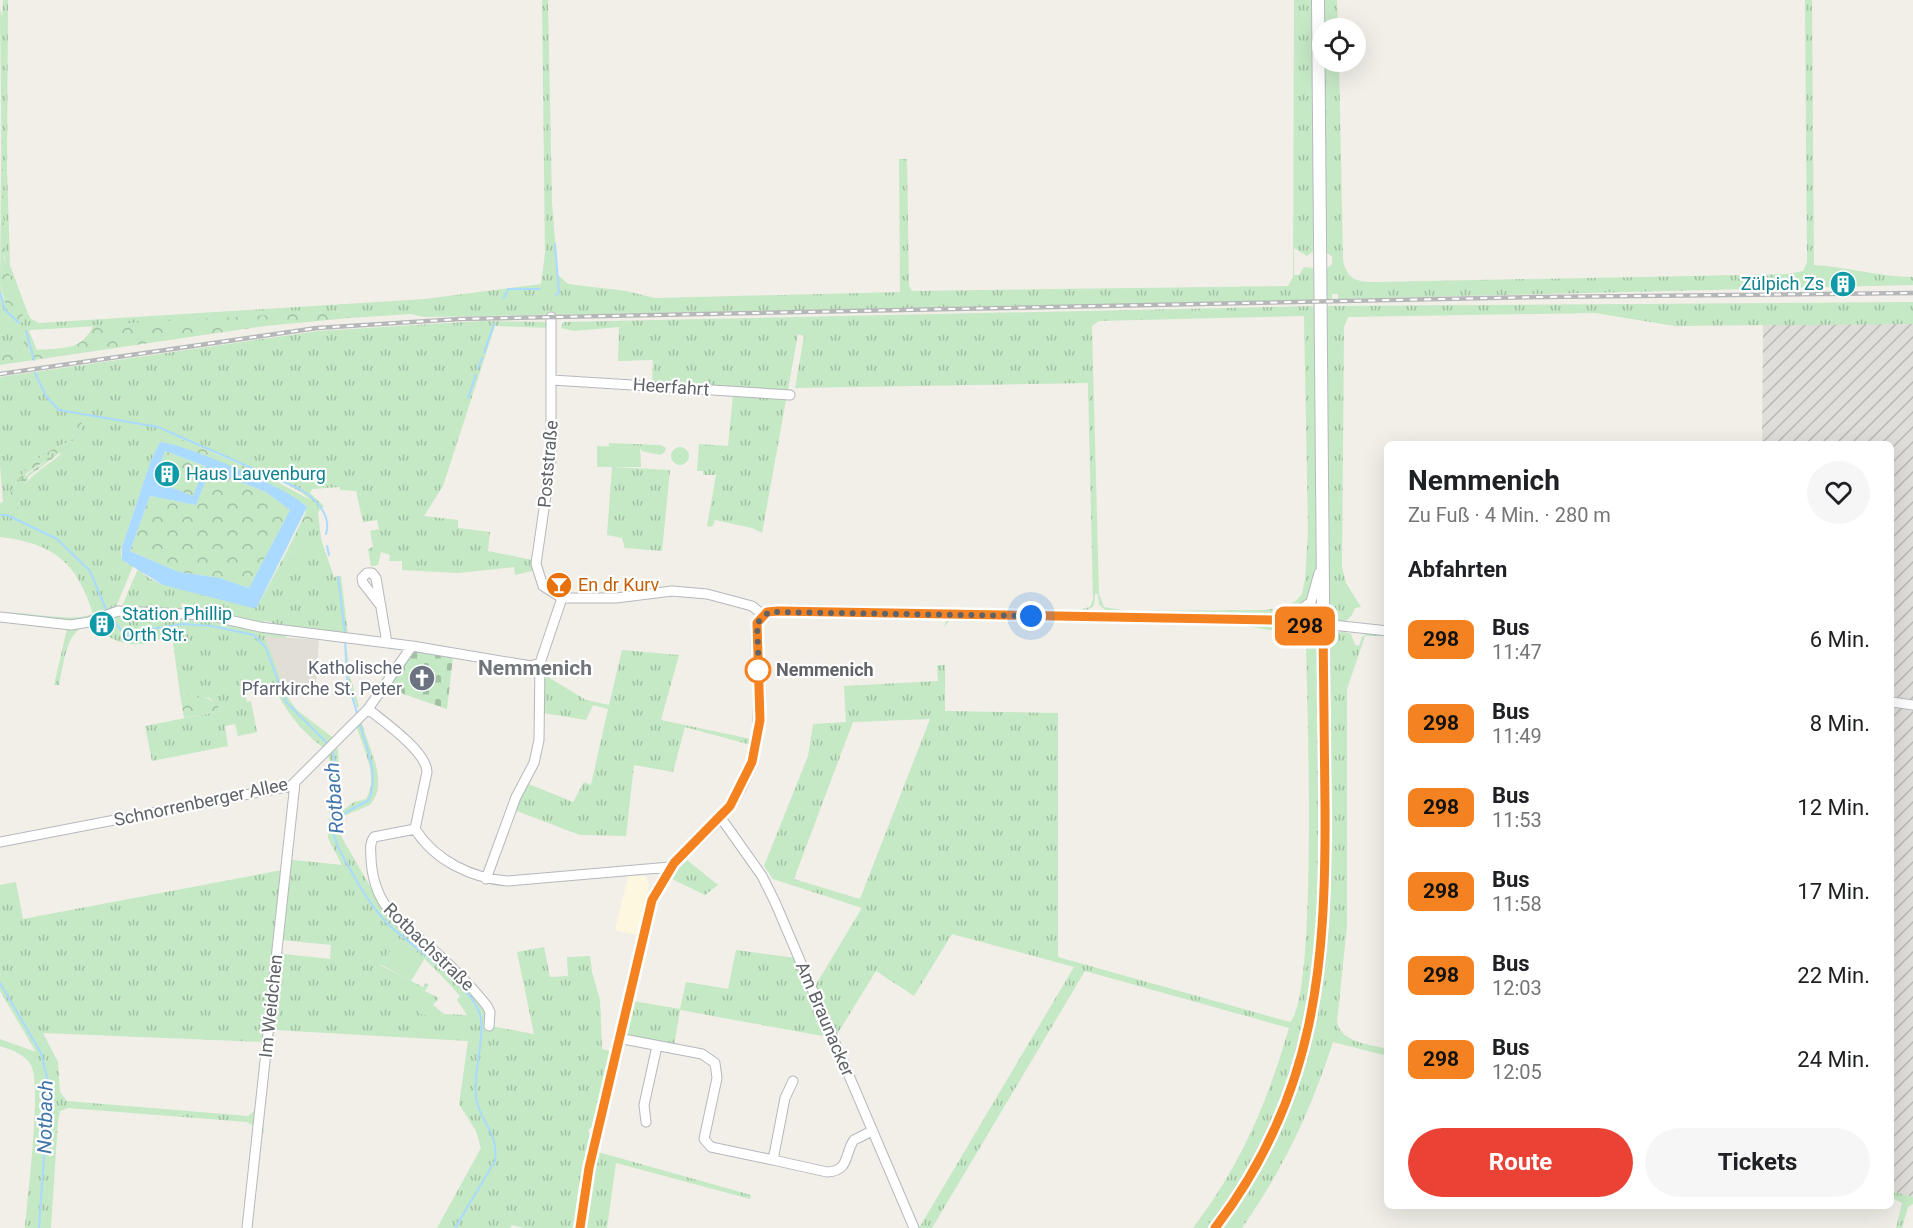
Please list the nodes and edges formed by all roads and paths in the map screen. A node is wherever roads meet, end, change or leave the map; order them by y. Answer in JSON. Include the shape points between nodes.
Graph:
{"nodes":[{"id":1,"x":1318,"y":0,"type":"edge"},
{"id":2,"x":551,"y":317,"type":"dead end"},
{"id":3,"x":552,"y":380,"type":"junction"},
{"id":4,"x":790,"y":395,"type":"dead end"},
{"id":5,"x":1323,"y":555,"type":"junction"},
{"id":6,"x":562,"y":598,"type":"junction"},
{"id":7,"x":381,"y":606,"type":"dead end"},
{"id":8,"x":763,"y":615,"type":"junction"},
{"id":9,"x":1289,"y":616,"type":"junction"},
{"id":10,"x":0,"y":617,"type":"edge"},
{"id":11,"x":1274,"y":620,"type":"junction"},
{"id":12,"x":1323,"y":624,"type":"junction"},
{"id":13,"x":1384,"y":631,"type":"edge"},
{"id":14,"x":387,"y":643,"type":"junction"},
{"id":15,"x":412,"y":646,"type":"junction"},
{"id":16,"x":540,"y":663,"type":"junction"},
{"id":17,"x":1894,"y":702,"type":"edge"},
{"id":18,"x":1913,"y":705,"type":"edge"},
{"id":19,"x":361,"y":715,"type":"junction"},
{"id":20,"x":295,"y":783,"type":"junction"},
{"id":21,"x":721,"y":818,"type":"junction"},
{"id":22,"x":415,"y":829,"type":"junction"},
{"id":23,"x":0,"y":842,"type":"edge"},
{"id":24,"x":670,"y":867,"type":"junction"},
{"id":25,"x":486,"y":879,"type":"junction"},
{"id":26,"x":489,"y":1026,"type":"dead end"},
{"id":27,"x":618,"y":1038,"type":"junction"},
{"id":28,"x":657,"y":1046,"type":"junction"},
{"id":29,"x":793,"y":1080,"type":"dead end"},
{"id":30,"x":646,"y":1122,"type":"dead end"},
{"id":31,"x":872,"y":1131,"type":"junction"},
{"id":32,"x":773,"y":1160,"type":"junction"},
{"id":33,"x":247,"y":1228,"type":"edge"},
{"id":34,"x":580,"y":1228,"type":"edge"},
{"id":35,"x":914,"y":1228,"type":"edge"},
{"id":36,"x":1215,"y":1228,"type":"edge"}],
"edges":[{"from":1,"to":5,"type":"street"},
{"from":2,"to":3,"type":"street","name":"Poststraße"},
{"from":3,"to":4,"type":"street","name":"Heerfahrt"},
{"from":3,"to":6,"type":"street","name":"Poststraße","via":[[550,474],[536,567],[545,588]]},
{"from":5,"to":9,"type":"street","via":[[1312,599],[1302,611]]},
{"from":5,"to":12,"type":"street"},
{"from":6,"to":8,"type":"street","via":[[616,598],[672,591],[707,594],[752,606]]},
{"from":6,"to":16,"type":"street"},
{"from":7,"to":14,"type":"street"},
{"from":8,"to":11,"type":"street","via":[[778,611]]},
{"from":8,"to":21,"type":"street","via":[[756,627],[760,720],[755,753],[743,784]]},
{"from":9,"to":11,"type":"street"},
{"from":9,"to":12,"type":"street","via":[[1310,616]]},
{"from":10,"to":14,"type":"street","via":[[71,625],[109,614],[207,615],[260,627]]},
{"from":11,"to":12,"type":"street","via":[[1316,628]]},
{"from":12,"to":13,"type":"street"},
{"from":12,"to":36,"type":"street","via":[[1325,868],[1323,939],[1316,995],[1300,1064],[1277,1124],[1252,1173]]},
{"from":14,"to":15,"type":"street"},
{"from":15,"to":16,"type":"street","via":[[528,665]]},
{"from":15,"to":19,"type":"street","name":"Schnorrenberger Allee"},
{"from":16,"to":25,"type":"street","via":[[536,755]]},
{"from":17,"to":18,"type":"street"},
{"from":19,"to":20,"type":"street","name":"Schnorrenberger Allee"},
{"from":19,"to":22,"type":"street","via":[[402,737],[426,764]]},
{"from":20,"to":23,"type":"street","name":"Schnorrenberger Allee"},
{"from":20,"to":33,"type":"street","name":"Im Weidchen"},
{"from":21,"to":24,"type":"street"},
{"from":21,"to":31,"type":"street","name":"Am Braunacker","via":[[762,876],[775,902]]},
{"from":22,"to":25,"type":"street","via":[[454,866]]},
{"from":22,"to":26,"type":"street","name":"Rotbachstraße","via":[[374,837],[370,842],[372,880],[392,915],[440,956],[487,1006]]},
{"from":24,"to":25,"type":"street"},
{"from":24,"to":27,"type":"street","via":[[649,908]]},
{"from":27,"to":28,"type":"street"},
{"from":27,"to":34,"type":"street","via":[[585,1186]]},
{"from":28,"to":30,"type":"street","via":[[644,1105]]},
{"from":28,"to":32,"type":"street","via":[[702,1054],[715,1063],[717,1078],[704,1137],[707,1144]]},
{"from":29,"to":32,"type":"street","via":[[785,1098]]},
{"from":31,"to":32,"type":"street","via":[[854,1140],[846,1163],[835,1171]]},
{"from":31,"to":35,"type":"street","name":"Am Braunacker"}]}
